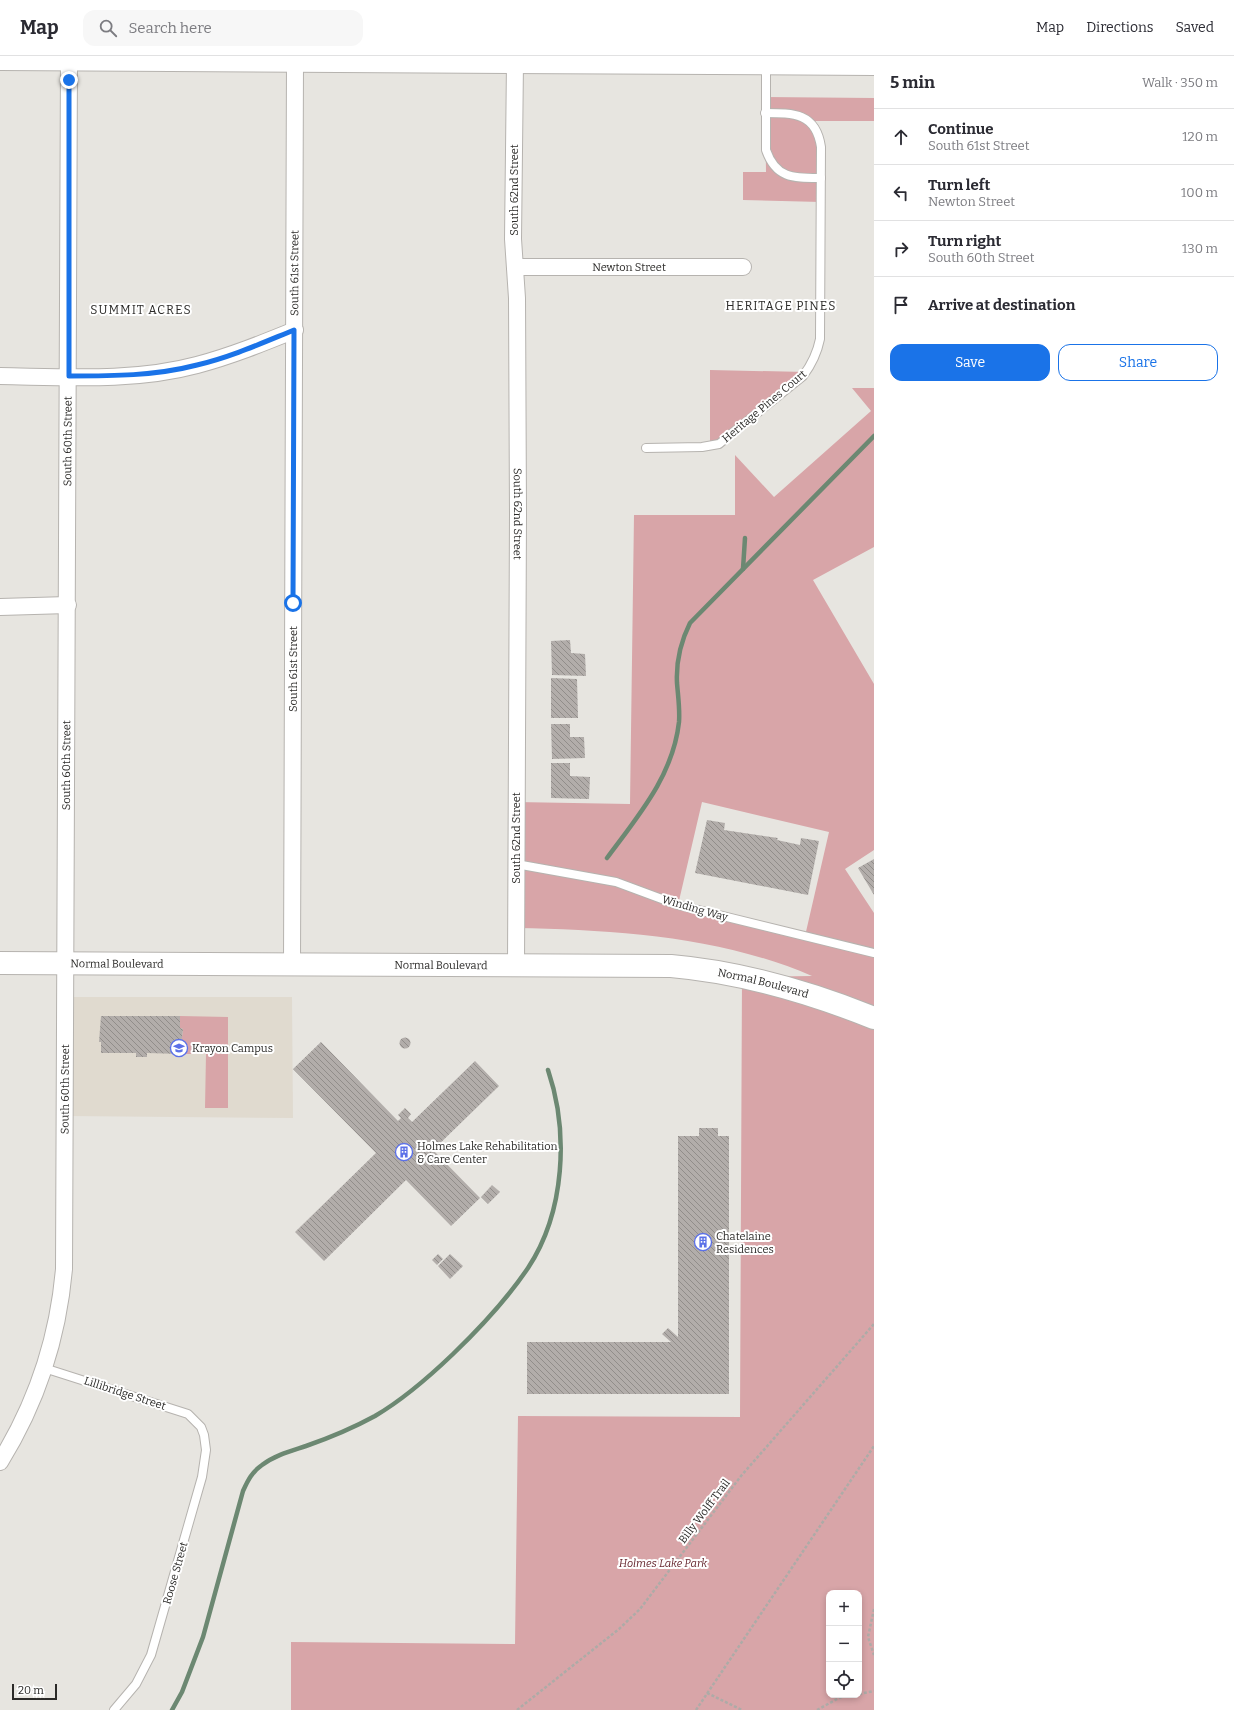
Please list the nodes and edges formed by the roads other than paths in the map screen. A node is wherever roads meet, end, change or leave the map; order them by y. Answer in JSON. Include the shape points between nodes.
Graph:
{"nodes":[{"id":1,"x":69,"y":58,"type":"edge"},
{"id":2,"x":206,"y":58,"type":"edge"},
{"id":3,"x":0,"y":59,"type":"edge"},
{"id":4,"x":385,"y":59,"type":"edge"},
{"id":5,"x":625,"y":59,"type":"edge"},
{"id":6,"x":296,"y":61,"type":"junction"},
{"id":7,"x":870,"y":61,"type":"edge"},
{"id":8,"x":515,"y":62,"type":"junction"},
{"id":9,"x":766,"y":63,"type":"junction"},
{"id":10,"x":765,"y":113,"type":"junction"},
{"id":11,"x":821,"y":178,"type":"junction"},
{"id":12,"x":515,"y":267,"type":"junction"},
{"id":13,"x":743,"y":268,"type":"dead end"},
{"id":14,"x":294,"y":330,"type":"junction"},
{"id":15,"x":0,"y":376,"type":"edge"},
{"id":16,"x":69,"y":376,"type":"junction"},
{"id":17,"x":646,"y":448,"type":"dead end"},
{"id":18,"x":68,"y":606,"type":"junction"},
{"id":19,"x":0,"y":607,"type":"edge"},
{"id":20,"x":516,"y":864,"type":"junction"},
{"id":21,"x":874,"y":953,"type":"edge"},
{"id":22,"x":0,"y":963,"type":"edge"},
{"id":23,"x":67,"y":963,"type":"junction"},
{"id":24,"x":292,"y":965,"type":"junction"},
{"id":25,"x":516,"y":966,"type":"junction"},
{"id":26,"x":874,"y":1018,"type":"edge"},
{"id":27,"x":44,"y":1368,"type":"junction"},
{"id":28,"x":201,"y":1427,"type":"joint"},
{"id":29,"x":0,"y":1462,"type":"edge"},
{"id":30,"x":114,"y":1710,"type":"edge"}],
"edges":[{"from":1,"to":2,"type":"main road"},
{"from":1,"to":3,"type":"main road"},
{"from":1,"to":16,"type":"street","name":"South 60th Street"},
{"from":2,"to":6,"type":"main road"},
{"from":4,"to":6,"type":"main road"},
{"from":4,"to":8,"type":"main road"},
{"from":5,"to":8,"type":"main road"},
{"from":5,"to":9,"type":"main road"},
{"from":6,"to":14,"type":"street","name":"South 61st Street"},
{"from":7,"to":9,"type":"main road"},
{"from":8,"to":12,"type":"street","name":"South 62nd Street"},
{"from":9,"to":10,"type":"lane"},
{"from":10,"to":11,"type":"lane","via":[[766,150],[774,166],[790,176]]},
{"from":10,"to":11,"type":"lane","name":"Heritage Pines Court","via":[[792,113],[801,116],[815,128],[821,147]]},
{"from":11,"to":17,"type":"lane","name":"Heritage Pines Court","via":[[820,339],[811,365],[803,376],[719,444],[702,447]]},
{"from":12,"to":13,"type":"street","name":"Newton Street"},
{"from":12,"to":20,"type":"street","name":"South 62nd Street","via":[[518,514]]},
{"from":14,"to":16,"type":"street","via":[[232,355],[196,366],[122,376]]},
{"from":14,"to":24,"type":"street","name":"South 61st Street"},
{"from":15,"to":16,"type":"street"},
{"from":16,"to":18,"type":"street","name":"South 60th Street"},
{"from":18,"to":19,"type":"street"},
{"from":18,"to":23,"type":"street","name":"South 60th Street"},
{"from":20,"to":21,"type":"lane","name":"Winding Way","via":[[616,882],[678,905]]},
{"from":20,"to":25,"type":"street","name":"South 62nd Street"},
{"from":22,"to":23,"type":"main road","name":"Normal Boulevard"},
{"from":23,"to":24,"type":"main road","name":"Normal Boulevard"},
{"from":23,"to":27,"type":"street","name":"South 60th Street","via":[[64,1269],[56,1322]]},
{"from":24,"to":25,"type":"main road","name":"Normal Boulevard"},
{"from":25,"to":26,"type":"main road","name":"Normal Boulevard","via":[[648,966],[712,971],[770,984]]},
{"from":27,"to":28,"type":"lane","name":"Lillibridge Street","via":[[176,1409],[188,1414]]},
{"from":27,"to":29,"type":"street","name":"South 60th Street","via":[[20,1426]]},
{"from":28,"to":30,"type":"lane","name":"Roose Street","via":[[206,1442],[202,1477],[155,1641],[136,1684]]}]}
